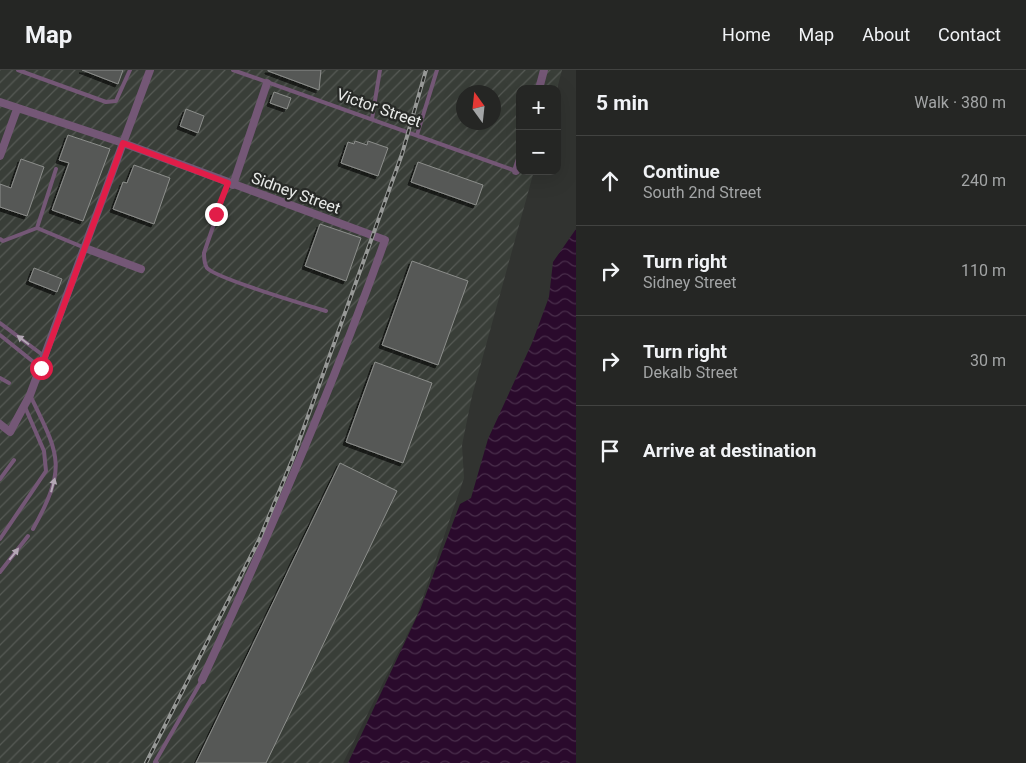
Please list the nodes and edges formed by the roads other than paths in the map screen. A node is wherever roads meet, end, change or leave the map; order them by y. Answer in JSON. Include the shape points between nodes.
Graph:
{"nodes":[{"id":1,"x":18,"y":70,"type":"edge"},
{"id":2,"x":130,"y":70,"type":"edge"},
{"id":3,"x":150,"y":70,"type":"edge"},
{"id":4,"x":233,"y":70,"type":"edge"},
{"id":5,"x":380,"y":70,"type":"edge"},
{"id":6,"x":437,"y":70,"type":"edge"},
{"id":7,"x":544,"y":70,"type":"edge"},
{"id":8,"x":267,"y":83,"type":"junction"},
{"id":9,"x":540,"y":85,"type":"edge"},
{"id":10,"x":0,"y":102,"type":"edge"},
{"id":11,"x":18,"y":109,"type":"junction"},
{"id":12,"x":372,"y":119,"type":"junction"},
{"id":13,"x":417,"y":135,"type":"junction"},
{"id":14,"x":123,"y":143,"type":"junction"},
{"id":15,"x":0,"y":156,"type":"edge"},
{"id":16,"x":56,"y":169,"type":"dead end"},
{"id":17,"x":516,"y":171,"type":"edge"},
{"id":18,"x":231,"y":184,"type":"junction"},
{"id":19,"x":37,"y":228,"type":"junction"},
{"id":20,"x":0,"y":240,"type":"edge"},
{"id":21,"x":85,"y":248,"type":"junction"},
{"id":22,"x":142,"y":269,"type":"dead end"},
{"id":23,"x":326,"y":311,"type":"dead end"},
{"id":24,"x":0,"y":323,"type":"edge"},
{"id":25,"x":0,"y":335,"type":"edge"},
{"id":26,"x":45,"y":358,"type":"junction"},
{"id":27,"x":41,"y":368,"type":"junction"},
{"id":28,"x":0,"y":378,"type":"edge"},
{"id":29,"x":9,"y":383,"type":"dead end"},
{"id":30,"x":30,"y":395,"type":"junction"},
{"id":31,"x":24,"y":405,"type":"junction"},
{"id":32,"x":0,"y":424,"type":"edge"},
{"id":33,"x":14,"y":460,"type":"dead end"},
{"id":34,"x":0,"y":479,"type":"edge"},
{"id":35,"x":33,"y":529,"type":"dead end"},
{"id":36,"x":28,"y":536,"type":"dead end"},
{"id":37,"x":0,"y":539,"type":"edge"},
{"id":38,"x":0,"y":572,"type":"edge"},
{"id":39,"x":202,"y":680,"type":"joint"},
{"id":40,"x":156,"y":763,"type":"edge"}],
"edges":[{"from":1,"to":2,"type":"lane","via":[[106,102],[116,101]]},
{"from":3,"to":14,"type":"street"},
{"from":4,"to":8,"type":"lane","name":"Victor Street"},
{"from":5,"to":12,"type":"lane"},
{"from":6,"to":13,"type":"lane"},
{"from":7,"to":9,"type":"street"},
{"from":8,"to":12,"type":"lane","name":"Victor Street"},
{"from":8,"to":18,"type":"street"},
{"from":10,"to":11,"type":"street","name":"Sidney Street"},
{"from":11,"to":14,"type":"street","name":"Sidney Street"},
{"from":11,"to":15,"type":"street"},
{"from":12,"to":13,"type":"lane","name":"Victor Street"},
{"from":13,"to":17,"type":"lane","name":"Victor Street"},
{"from":14,"to":18,"type":"street","name":"Sidney Street"},
{"from":14,"to":21,"type":"street"},
{"from":16,"to":19,"type":"lane"},
{"from":18,"to":23,"type":"lane","via":[[216,214],[204,253],[208,269]]},
{"from":18,"to":39,"type":"street","name":"Sidney Street","via":[[385,240],[343,356],[265,544]]},
{"from":19,"to":20,"type":"lane"},
{"from":19,"to":21,"type":"lane"},
{"from":21,"to":22,"type":"street"},
{"from":21,"to":26,"type":"street"},
{"from":26,"to":24,"type":"lane","one_way":true},
{"from":25,"to":27,"type":"lane"},
{"from":26,"to":27,"type":"street"},
{"from":27,"to":30,"type":"street"},
{"from":28,"to":29,"type":"lane"},
{"from":30,"to":31,"type":"street"},
{"from":35,"to":30,"type":"lane","one_way":true,"via":[[47,501],[57,467],[56,450]]},
{"from":31,"to":32,"type":"street","via":[[10,432]]},
{"from":31,"to":37,"type":"lane","via":[[44,451],[46,472]]},
{"from":33,"to":34,"type":"lane"},
{"from":38,"to":36,"type":"lane","one_way":true},
{"from":39,"to":40,"type":"lane"}]}
